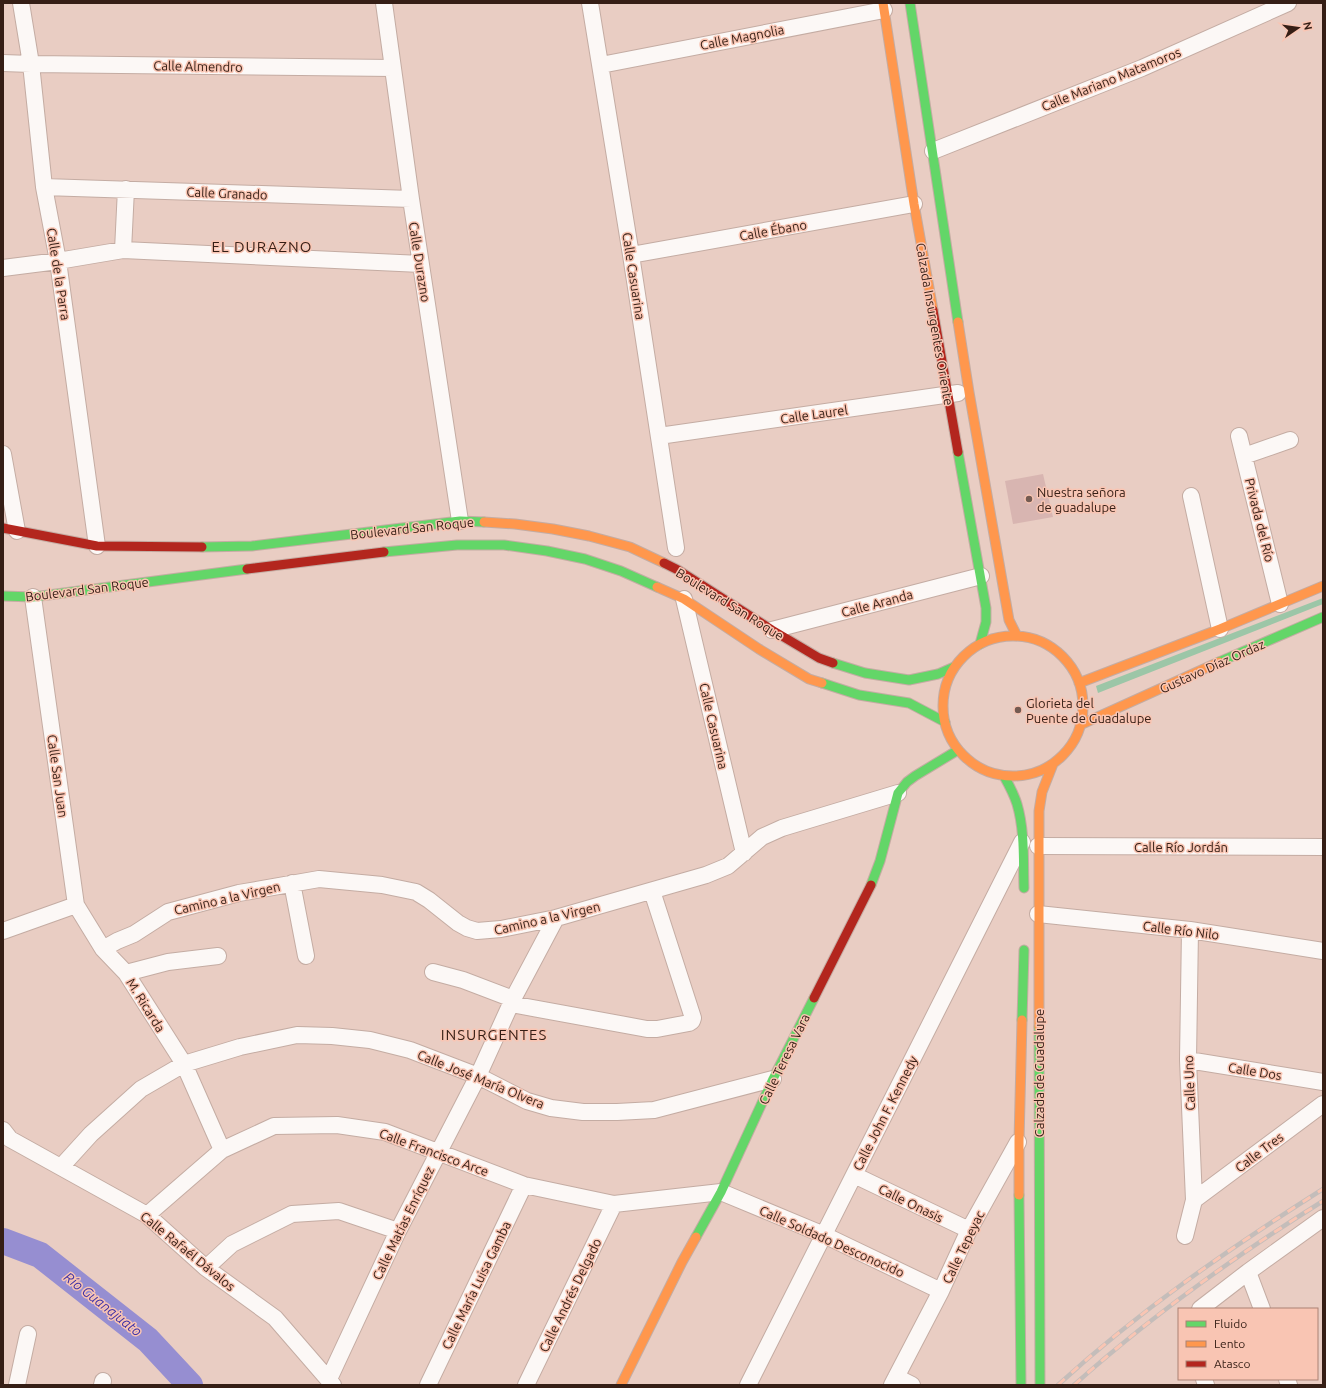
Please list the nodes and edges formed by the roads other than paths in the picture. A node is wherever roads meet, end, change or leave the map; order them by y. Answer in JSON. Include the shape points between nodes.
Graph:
{"nodes":[{"id":1,"x":21,"y":3,"type":"edge"},
{"id":2,"x":384,"y":3,"type":"edge"},
{"id":3,"x":590,"y":3,"type":"edge"},
{"id":4,"x":910,"y":3,"type":"edge"},
{"id":5,"x":1288,"y":3,"type":"edge"},
{"id":6,"x":883,"y":6,"type":"edge"},
{"id":7,"x":3,"y":62,"type":"edge"},
{"id":8,"x":31,"y":64,"type":"junction"},
{"id":9,"x":601,"y":65,"type":"junction"},
{"id":10,"x":393,"y":68,"type":"junction"},
{"id":11,"x":933,"y":151,"type":"junction"},
{"id":12,"x":44,"y":187,"type":"junction"},
{"id":13,"x":126,"y":190,"type":"junction"},
{"id":14,"x":411,"y":199,"type":"junction"},
{"id":15,"x":914,"y":204,"type":"junction"},
{"id":16,"x":123,"y":250,"type":"junction"},
{"id":17,"x":631,"y":255,"type":"junction"},
{"id":18,"x":58,"y":262,"type":"junction"},
{"id":19,"x":421,"y":264,"type":"junction"},
{"id":20,"x":3,"y":268,"type":"edge"},
{"id":21,"x":969,"y":392,"type":"junction"},
{"id":22,"x":948,"y":394,"type":"junction"},
{"id":23,"x":659,"y":436,"type":"junction"},
{"id":24,"x":1239,"y":436,"type":"dead end"},
{"id":25,"x":1290,"y":440,"type":"dead end"},
{"id":26,"x":3,"y":454,"type":"edge"},
{"id":27,"x":1244,"y":456,"type":"junction"},
{"id":28,"x":1190,"y":496,"type":"dead end"},
{"id":29,"x":460,"y":521,"type":"junction"},
{"id":30,"x":8,"y":531,"type":"edge"},
{"id":31,"x":98,"y":546,"type":"junction"},
{"id":32,"x":676,"y":548,"type":"dead end"},
{"id":33,"x":981,"y":576,"type":"junction"},
{"id":34,"x":1323,"y":586,"type":"edge"},
{"id":35,"x":3,"y":596,"type":"edge"},
{"id":36,"x":33,"y":597,"type":"junction"},
{"id":37,"x":684,"y":599,"type":"junction"},
{"id":38,"x":1280,"y":604,"type":"junction"},
{"id":39,"x":1323,"y":617,"type":"edge"},
{"id":40,"x":1220,"y":629,"type":"junction"},
{"id":41,"x":772,"y":630,"type":"junction"},
{"id":42,"x":1017,"y":636,"type":"junction"},
{"id":43,"x":980,"y":644,"type":"junction"},
{"id":44,"x":954,"y":667,"type":"junction"},
{"id":45,"x":1079,"y":683,"type":"junction"},
{"id":46,"x":945,"y":722,"type":"junction"},
{"id":47,"x":1080,"y":725,"type":"junction"},
{"id":48,"x":958,"y":750,"type":"junction"},
{"id":49,"x":1053,"y":764,"type":"junction"},
{"id":50,"x":1004,"y":776,"type":"junction"},
{"id":51,"x":898,"y":793,"type":"junction"},
{"id":52,"x":1022,"y":841,"type":"junction"},
{"id":53,"x":1038,"y":846,"type":"junction"},
{"id":54,"x":1323,"y":847,"type":"edge"},
{"id":55,"x":744,"y":853,"type":"junction"},
{"id":56,"x":292,"y":883,"type":"junction"},
{"id":57,"x":652,"y":891,"type":"junction"},
{"id":58,"x":1024,"y":900,"type":"dead end"},
{"id":59,"x":76,"y":905,"type":"junction"},
{"id":60,"x":1038,"y":914,"type":"junction"},
{"id":61,"x":556,"y":918,"type":"junction"},
{"id":62,"x":1190,"y":930,"type":"junction"},
{"id":63,"x":3,"y":931,"type":"edge"},
{"id":64,"x":1024,"y":938,"type":"dead end"},
{"id":65,"x":103,"y":949,"type":"junction"},
{"id":66,"x":1323,"y":951,"type":"edge"},
{"id":67,"x":218,"y":956,"type":"dead end"},
{"id":68,"x":306,"y":956,"type":"dead end"},
{"id":69,"x":433,"y":972,"type":"dead end"},
{"id":70,"x":126,"y":973,"type":"junction"},
{"id":71,"x":512,"y":1001,"type":"junction"},
{"id":72,"x":1188,"y":1060,"type":"junction"},
{"id":73,"x":184,"y":1064,"type":"junction"},
{"id":74,"x":478,"y":1076,"type":"junction"},
{"id":75,"x":773,"y":1079,"type":"junction"},
{"id":76,"x":1323,"y":1082,"type":"edge"},
{"id":77,"x":1323,"y":1104,"type":"edge"},
{"id":78,"x":1039,"y":1111,"type":"junction"},
{"id":79,"x":3,"y":1130,"type":"edge"},
{"id":80,"x":1019,"y":1140,"type":"junction"},
{"id":81,"x":222,"y":1150,"type":"junction"},
{"id":82,"x":438,"y":1151,"type":"junction"},
{"id":83,"x":61,"y":1167,"type":"junction"},
{"id":84,"x":854,"y":1175,"type":"junction"},
{"id":85,"x":524,"y":1185,"type":"junction"},
{"id":86,"x":722,"y":1192,"type":"junction"},
{"id":87,"x":1194,"y":1200,"type":"junction"},
{"id":88,"x":614,"y":1204,"type":"junction"},
{"id":89,"x":147,"y":1215,"type":"junction"},
{"id":90,"x":1323,"y":1218,"type":"edge"},
{"id":91,"x":969,"y":1230,"type":"junction"},
{"id":92,"x":398,"y":1232,"type":"junction"},
{"id":93,"x":824,"y":1235,"type":"junction"},
{"id":94,"x":1185,"y":1236,"type":"dead end"},
{"id":95,"x":206,"y":1268,"type":"junction"},
{"id":96,"x":1248,"y":1272,"type":"junction"},
{"id":97,"x":941,"y":1291,"type":"junction"},
{"id":98,"x":1201,"y":1308,"type":"edge"},
{"id":99,"x":1262,"y":1308,"type":"edge"},
{"id":100,"x":28,"y":1334,"type":"dead end"},
{"id":101,"x":894,"y":1381,"type":"edge"},
{"id":102,"x":331,"y":1382,"type":"edge"},
{"id":103,"x":17,"y":1385,"type":"edge"},
{"id":104,"x":428,"y":1385,"type":"edge"},
{"id":105,"x":526,"y":1385,"type":"edge"},
{"id":106,"x":621,"y":1385,"type":"edge"},
{"id":107,"x":748,"y":1385,"type":"edge"},
{"id":108,"x":912,"y":1385,"type":"edge"},
{"id":109,"x":1021,"y":1385,"type":"edge"},
{"id":110,"x":1040,"y":1385,"type":"edge"}],
"edges":[{"from":1,"to":8,"type":"street","name":"Calle de la Parra"},
{"from":2,"to":10,"type":"street","name":"Calle Durazno"},
{"from":3,"to":9,"type":"street","name":"Calle Casuarina"},
{"from":4,"to":11,"type":"main road","name":"Calzada Insurgentes Oriente"},
{"from":5,"to":11,"type":"street","name":"Calle Mariano Matamoros","via":[[1142,68]]},
{"from":6,"to":9,"type":"street","name":"Calle Magnolia"},
{"from":6,"to":15,"type":"main road","name":"Calzada Insurgentes Oriente"},
{"from":7,"to":8,"type":"street","name":"Calle Almendro"},
{"from":8,"to":10,"type":"street","name":"Calle Almendro"},
{"from":8,"to":12,"type":"street","name":"Calle de la Parra"},
{"from":9,"to":17,"type":"street","name":"Calle Casuarina"},
{"from":10,"to":14,"type":"street","name":"Calle Durazno"},
{"from":11,"to":21,"type":"main road","name":"Calzada Insurgentes Oriente"},
{"from":12,"to":13,"type":"street","name":"Calle Granado"},
{"from":12,"to":18,"type":"street","name":"Calle de la Parra"},
{"from":13,"to":14,"type":"street","name":"Calle Granado"},
{"from":13,"to":16,"type":"street"},
{"from":14,"to":19,"type":"street","name":"Calle Durazno"},
{"from":15,"to":17,"type":"street","name":"Calle Ébano"},
{"from":15,"to":22,"type":"main road","name":"Calzada Insurgentes Oriente"},
{"from":16,"to":18,"type":"street"},
{"from":16,"to":19,"type":"street"},
{"from":17,"to":23,"type":"street","name":"Calle Casuarina"},
{"from":18,"to":20,"type":"street"},
{"from":18,"to":31,"type":"street","name":"Calle de la Parra"},
{"from":19,"to":29,"type":"street","name":"Calle Durazno"},
{"from":21,"to":22,"type":"street","name":"Calle Laurel"},
{"from":21,"to":42,"type":"main road","name":"Calzada Insurgentes Oriente","via":[[1010,620]]},
{"from":22,"to":23,"type":"street","name":"Calle Laurel"},
{"from":22,"to":33,"type":"main road","name":"Calzada Insurgentes Oriente"},
{"from":23,"to":32,"type":"street","name":"Calle Casuarina"},
{"from":24,"to":27,"type":"street","name":"Privada del Río"},
{"from":25,"to":27,"type":"street"},
{"from":26,"to":30,"type":"street"},
{"from":27,"to":38,"type":"street","name":"Privada del Río"},
{"from":28,"to":40,"type":"street"},
{"from":29,"to":31,"type":"main road","name":"Boulevard San Roque","via":[[252,546]]},
{"from":29,"to":41,"type":"main road","name":"Boulevard San Roque","via":[[553,529],[630,547],[678,570]]},
{"from":30,"to":31,"type":"main road","name":"Boulevard San Roque"},
{"from":33,"to":41,"type":"street","name":"Calle Aranda"},
{"from":33,"to":43,"type":"main road","name":"Calzada Insurgentes Oriente","via":[[986,622]]},
{"from":34,"to":38,"type":"main road"},
{"from":35,"to":36,"type":"main road","name":"Boulevard San Roque"},
{"from":36,"to":37,"type":"main road","name":"Boulevard San Roque","via":[[375,553],[457,545],[504,545],[585,558]]},
{"from":36,"to":59,"type":"street","name":"Calle San Juan"},
{"from":37,"to":46,"type":"main road","name":"Boulevard San Roque","via":[[809,679],[859,695],[909,703]]},
{"from":37,"to":55,"type":"street","name":"Calle Casuarina"},
{"from":38,"to":40,"type":"main road"},
{"from":39,"to":47,"type":"main road","name":"Gustavo Díaz Ordaz"},
{"from":40,"to":45,"type":"main road"},
{"from":41,"to":44,"type":"main road","name":"Boulevard San Roque","via":[[819,658],[865,673],[909,680],[938,674]]},
{"from":42,"to":43,"type":"main road","via":[[998,637]]},
{"from":42,"to":45,"type":"main road","via":[[1037,640],[1055,650],[1070,665]]},
{"from":43,"to":44,"type":"main road"},
{"from":44,"to":46,"type":"main road","via":[[946,685],[943,703]]},
{"from":45,"to":47,"type":"main road","via":[[1083,704]]},
{"from":46,"to":48,"type":"main road"},
{"from":47,"to":49,"type":"main road","via":[[1070,747]]},
{"from":48,"to":50,"type":"main road","via":[[971,763],[987,772]]},
{"from":48,"to":51,"type":"main road","name":"Calle Teresa Vara","via":[[915,776]]},
{"from":49,"to":50,"type":"main road","via":[[1030,775]]},
{"from":49,"to":53,"type":"main road","name":"Calzada de Guadalupe","via":[[1042,792]]},
{"from":50,"to":52,"type":"main road","via":[[1020,814]]},
{"from":51,"to":55,"type":"street","name":"Camino a la Virgen","via":[[782,828],[762,837]]},
{"from":51,"to":75,"type":"main road","name":"Calle Teresa Vara","via":[[880,861],[870,887]]},
{"from":52,"to":58,"type":"main road"},
{"from":52,"to":84,"type":"street","name":"Calle John F. Kennedy"},
{"from":53,"to":54,"type":"street","name":"Calle Río Jordán"},
{"from":53,"to":60,"type":"main road","name":"Calzada de Guadalupe"},
{"from":55,"to":57,"type":"street","name":"Camino a la Virgen","via":[[728,866]]},
{"from":56,"to":61,"type":"street","name":"Camino a la Virgen","via":[[346,881],[416,892],[458,923],[477,932]]},
{"from":56,"to":65,"type":"street","name":"Camino a la Virgen","via":[[239,893],[168,912],[134,934]]},
{"from":56,"to":68,"type":"street"},
{"from":57,"to":61,"type":"street","name":"Camino a la Virgen"},
{"from":57,"to":71,"type":"street","via":[[692,1021],[647,1029]]},
{"from":59,"to":63,"type":"street"},
{"from":59,"to":65,"type":"street","name":"Calle San Juan"},
{"from":60,"to":62,"type":"street","name":"Calle Río Nilo"},
{"from":60,"to":78,"type":"main road","name":"Calzada de Guadalupe"},
{"from":61,"to":71,"type":"street","name":"Calle Matías Enríquez"},
{"from":62,"to":66,"type":"street","name":"Calle Río Nilo"},
{"from":62,"to":72,"type":"street","name":"Calle Uno"},
{"from":64,"to":80,"type":"main road","name":"Calzada de Guadalupe"},
{"from":65,"to":70,"type":"street","name":"M. Ricarda"},
{"from":67,"to":70,"type":"street","via":[[168,962]]},
{"from":69,"to":71,"type":"street","via":[[463,980]]},
{"from":70,"to":73,"type":"street","name":"M. Ricarda"},
{"from":71,"to":74,"type":"street","name":"Calle Matías Enríquez"},
{"from":72,"to":76,"type":"street","name":"Calle Dos"},
{"from":72,"to":87,"type":"street","name":"Calle Uno"},
{"from":73,"to":74,"type":"street","name":"Calle José María Olvera","via":[[240,1047],[297,1035],[332,1036],[370,1040],[410,1050]]},
{"from":73,"to":81,"type":"street","name":"M. Ricarda"},
{"from":73,"to":83,"type":"street","name":"Calle José María Olvera","via":[[141,1089],[91,1134]]},
{"from":74,"to":75,"type":"street","name":"Calle José María Olvera","via":[[527,1101],[551,1108],[583,1112],[654,1110]]},
{"from":74,"to":82,"type":"street","name":"Calle Matías Enríquez"},
{"from":75,"to":86,"type":"main road","name":"Calle Teresa Vara"},
{"from":77,"to":87,"type":"street","name":"Calle Tres"},
{"from":78,"to":80,"type":"street","name":"Calle Tepeyac"},
{"from":78,"to":110,"type":"main road","name":"Calzada de Guadalupe"},
{"from":79,"to":83,"type":"street","name":"Calle Rafaél Dávalos","via":[[10,1139]]},
{"from":80,"to":91,"type":"street","name":"Calle Tepeyac"},
{"from":80,"to":109,"type":"main road","name":"Calzada de Guadalupe"},
{"from":81,"to":82,"type":"street","name":"Calle Francisco Arce","via":[[274,1126],[337,1125],[386,1132]]},
{"from":81,"to":89,"type":"street","name":"Calle Francisco Arce"},
{"from":82,"to":85,"type":"street","name":"Calle Francisco Arce"},
{"from":82,"to":92,"type":"street","name":"Calle Matías Enríquez"},
{"from":83,"to":89,"type":"street","name":"Calle Rafaél Dávalos"},
{"from":84,"to":91,"type":"street","name":"Calle Onasis"},
{"from":84,"to":93,"type":"street","name":"Calle John F. Kennedy"},
{"from":85,"to":88,"type":"street","name":"Calle Francisco Arce"},
{"from":85,"to":104,"type":"street","name":"Calle María Luisa Gamba"},
{"from":86,"to":88,"type":"street","name":"Calle Francisco Arce"},
{"from":86,"to":93,"type":"street","name":"Calle Soldado Desconocido"},
{"from":86,"to":106,"type":"main road","name":"Calle Teresa Vara","via":[[682,1262]]},
{"from":87,"to":94,"type":"street","name":"Calle Uno"},
{"from":88,"to":105,"type":"street","name":"Calle Andrés Delgado"},
{"from":89,"to":95,"type":"street","name":"Calle Rafaél Dávalos"},
{"from":90,"to":96,"type":"street"},
{"from":91,"to":97,"type":"street","name":"Calle Tepeyac"},
{"from":92,"to":95,"type":"street","via":[[339,1211],[292,1214],[232,1244]]},
{"from":92,"to":102,"type":"street","name":"Calle Matías Enríquez"},
{"from":93,"to":97,"type":"street","name":"Calle Soldado Desconocido"},
{"from":93,"to":107,"type":"street","name":"Calle John F. Kennedy"},
{"from":95,"to":102,"type":"street","name":"Calle Rafaél Dávalos","via":[[275,1318]]},
{"from":96,"to":98,"type":"street"},
{"from":96,"to":99,"type":"street"},
{"from":97,"to":101,"type":"street","name":"Calle Tepeyac"},
{"from":100,"to":103,"type":"street"},
{"from":101,"to":108,"type":"street"}]}
